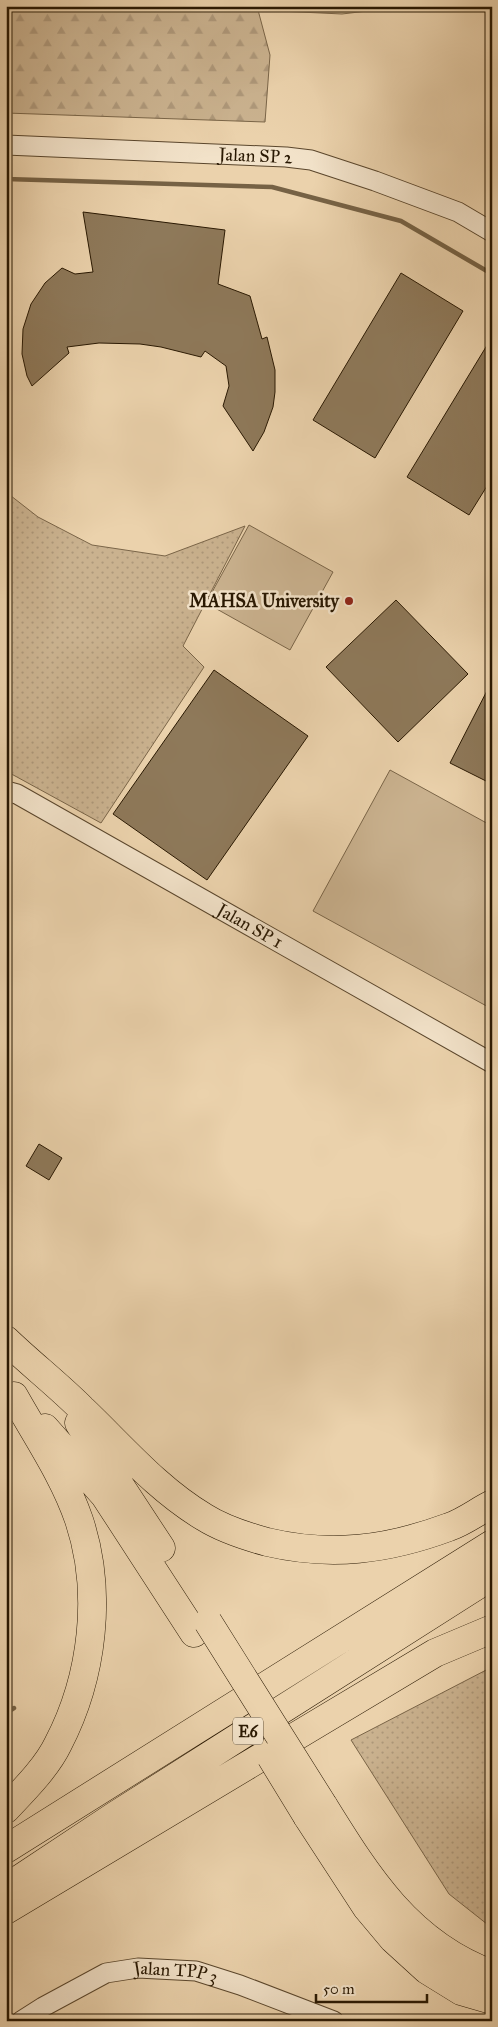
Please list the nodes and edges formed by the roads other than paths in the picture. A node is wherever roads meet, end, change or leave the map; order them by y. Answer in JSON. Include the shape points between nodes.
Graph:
{"nodes":[{"id":1,"x":6,"y":146,"type":"edge"},
{"id":2,"x":492,"y":232,"type":"edge"},
{"id":3,"x":6,"y":791,"type":"edge"},
{"id":4,"x":492,"y":1063,"type":"edge"},
{"id":5,"x":6,"y":1340,"type":"edge"},
{"id":6,"x":53,"y":1384,"type":"junction"},
{"id":7,"x":10,"y":1393,"type":"edge"},
{"id":8,"x":492,"y":1504,"type":"edge"},
{"id":9,"x":492,"y":1544,"type":"edge"},
{"id":10,"x":492,"y":1576,"type":"edge"},
{"id":11,"x":201,"y":1627,"type":"junction"},
{"id":12,"x":492,"y":1629,"type":"edge"},
{"id":13,"x":6,"y":1809,"type":"edge"},
{"id":14,"x":315,"y":1810,"type":"junction"},
{"id":15,"x":6,"y":1849,"type":"edge"},
{"id":16,"x":6,"y":1888,"type":"edge"},
{"id":17,"x":6,"y":1910,"type":"edge"},
{"id":18,"x":492,"y":1974,"type":"edge"},
{"id":19,"x":492,"y":2000,"type":"edge"},
{"id":20,"x":46,"y":2014,"type":"edge"},
{"id":21,"x":21,"y":2021,"type":"edge"},
{"id":22,"x":334,"y":2021,"type":"edge"}],
"edges":[{"from":1,"to":2,"type":"street","name":"Jalan SP 2","via":[[311,160],[458,212]]},
{"from":3,"to":4,"type":"street","name":"Jalan SP 1","via":[[26,799]]},
{"from":5,"to":6,"type":"highway"},
{"from":6,"to":8,"type":"highway","via":[[166,1490],[204,1518],[245,1536],[293,1548],[342,1551],[378,1548],[451,1526]]},
{"from":6,"to":11,"type":"highway","via":[[124,1489]]},
{"from":7,"to":11,"type":"highway","via":[[51,1433],[105,1496]]},
{"from":7,"to":13,"type":"highway","via":[[59,1474],[79,1520],[89,1556],[93,1596],[85,1667],[61,1738],[32,1780]]},
{"from":9,"to":15,"type":"highway","number":"E6"},
{"from":10,"to":16,"type":"highway","number":"E6"},
{"from":11,"to":14,"type":"highway","bridge":true},
{"from":12,"to":17,"type":"highway","via":[[436,1653]]},
{"from":14,"to":18,"type":"highway","via":[[416,1930],[447,1953]]},
{"from":14,"to":19,"type":"highway","via":[[367,1908],[393,1939],[427,1970],[461,1991]]},
{"from":20,"to":21,"type":"street","name":"Jalan TPP 3"},
{"from":20,"to":22,"type":"street","name":"Jalan TPP 3","via":[[106,1973],[138,1968],[196,1971]]}]}
